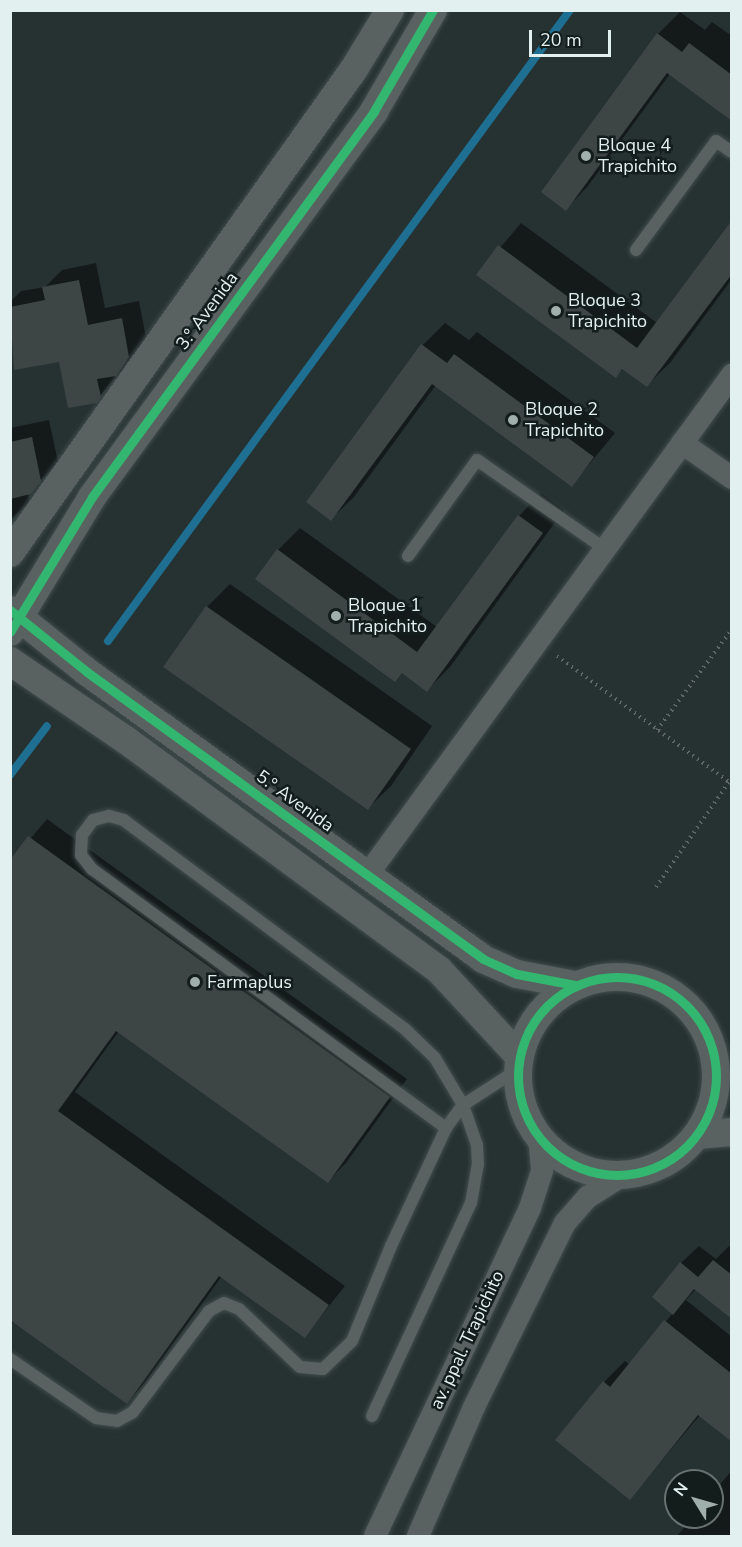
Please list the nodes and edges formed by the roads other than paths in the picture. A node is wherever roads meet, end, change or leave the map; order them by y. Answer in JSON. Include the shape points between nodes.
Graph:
{"nodes":[{"id":1,"x":390,"y":10,"type":"edge"},
{"id":2,"x":433,"y":10,"type":"edge"},
{"id":3,"x":732,"y":152,"type":"edge"},
{"id":4,"x":636,"y":250,"type":"dead end"},
{"id":5,"x":732,"y":375,"type":"edge"},
{"id":6,"x":682,"y":443,"type":"junction"},
{"id":7,"x":732,"y":478,"type":"edge"},
{"id":8,"x":605,"y":549,"type":"junction"},
{"id":9,"x":10,"y":553,"type":"edge"},
{"id":10,"x":408,"y":556,"type":"dead end"},
{"id":11,"x":14,"y":620,"type":"edge"},
{"id":12,"x":10,"y":661,"type":"edge"},
{"id":13,"x":368,"y":873,"type":"junction"},
{"id":14,"x":576,"y":985,"type":"junction"},
{"id":15,"x":723,"y":1061,"type":"edge"},
{"id":16,"x":518,"y":1063,"type":"junction"},
{"id":17,"x":463,"y":1105,"type":"junction"},
{"id":18,"x":446,"y":1128,"type":"junction"},
{"id":19,"x":732,"y":1132,"type":"edge"},
{"id":20,"x":697,"y":1135,"type":"junction"},
{"id":21,"x":538,"y":1138,"type":"junction"},
{"id":22,"x":622,"y":1176,"type":"junction"},
{"id":23,"x":10,"y":1359,"type":"edge"},
{"id":24,"x":372,"y":1416,"type":"dead end"},
{"id":25,"x":375,"y":1536,"type":"edge"},
{"id":26,"x":418,"y":1536,"type":"edge"}],
"edges":[{"from":1,"to":9,"type":"street","name":"3.° Avenida","via":[[347,79]]},
{"from":2,"to":11,"type":"street","name":"3.° Avenida","via":[[374,111],[92,497]]},
{"from":3,"to":4,"type":"lane","via":[[716,141]]},
{"from":5,"to":6,"type":"street"},
{"from":6,"to":7,"type":"street"},
{"from":6,"to":8,"type":"street"},
{"from":8,"to":10,"type":"lane","via":[[477,459]]},
{"from":8,"to":13,"type":"street"},
{"from":11,"to":13,"type":"street","name":"5.° Avenida"},
{"from":12,"to":16,"type":"street","via":[[145,753],[438,970]]},
{"from":13,"to":14,"type":"street","name":"5.° Avenida","via":[[483,959],[517,974]]},
{"from":14,"to":15,"type":"street","via":[[600,977],[625,976],[664,988],[691,1008]]},
{"from":14,"to":16,"type":"street","via":[[539,1013]]},
{"from":15,"to":20,"type":"street","via":[[711,1110]]},
{"from":16,"to":17,"type":"lane"},
{"from":16,"to":21,"type":"street","via":[[519,1097]]},
{"from":17,"to":18,"type":"lane"},
{"from":17,"to":18,"type":"lane","via":[[435,1058],[405,1029],[124,820],[109,816],[93,820],[82,835],[81,855],[92,869]]},
{"from":17,"to":24,"type":"lane","via":[[477,1145],[478,1165],[471,1203]]},
{"from":18,"to":23,"type":"lane","via":[[391,1246],[360,1325],[344,1353],[323,1369],[300,1367],[239,1309],[224,1304],[209,1311],[133,1412],[117,1421],[96,1418]]},
{"from":19,"to":20,"type":"street"},
{"from":20,"to":22,"type":"street","via":[[676,1156]]},
{"from":21,"to":22,"type":"street","via":[[567,1163],[594,1174]]},
{"from":21,"to":25,"type":"street","name":"av. ppal. Trapichito","via":[[542,1170],[530,1208]]},
{"from":22,"to":26,"type":"street","name":"av. ppal. Trapichito","via":[[588,1197],[565,1223],[474,1407]]}]}
